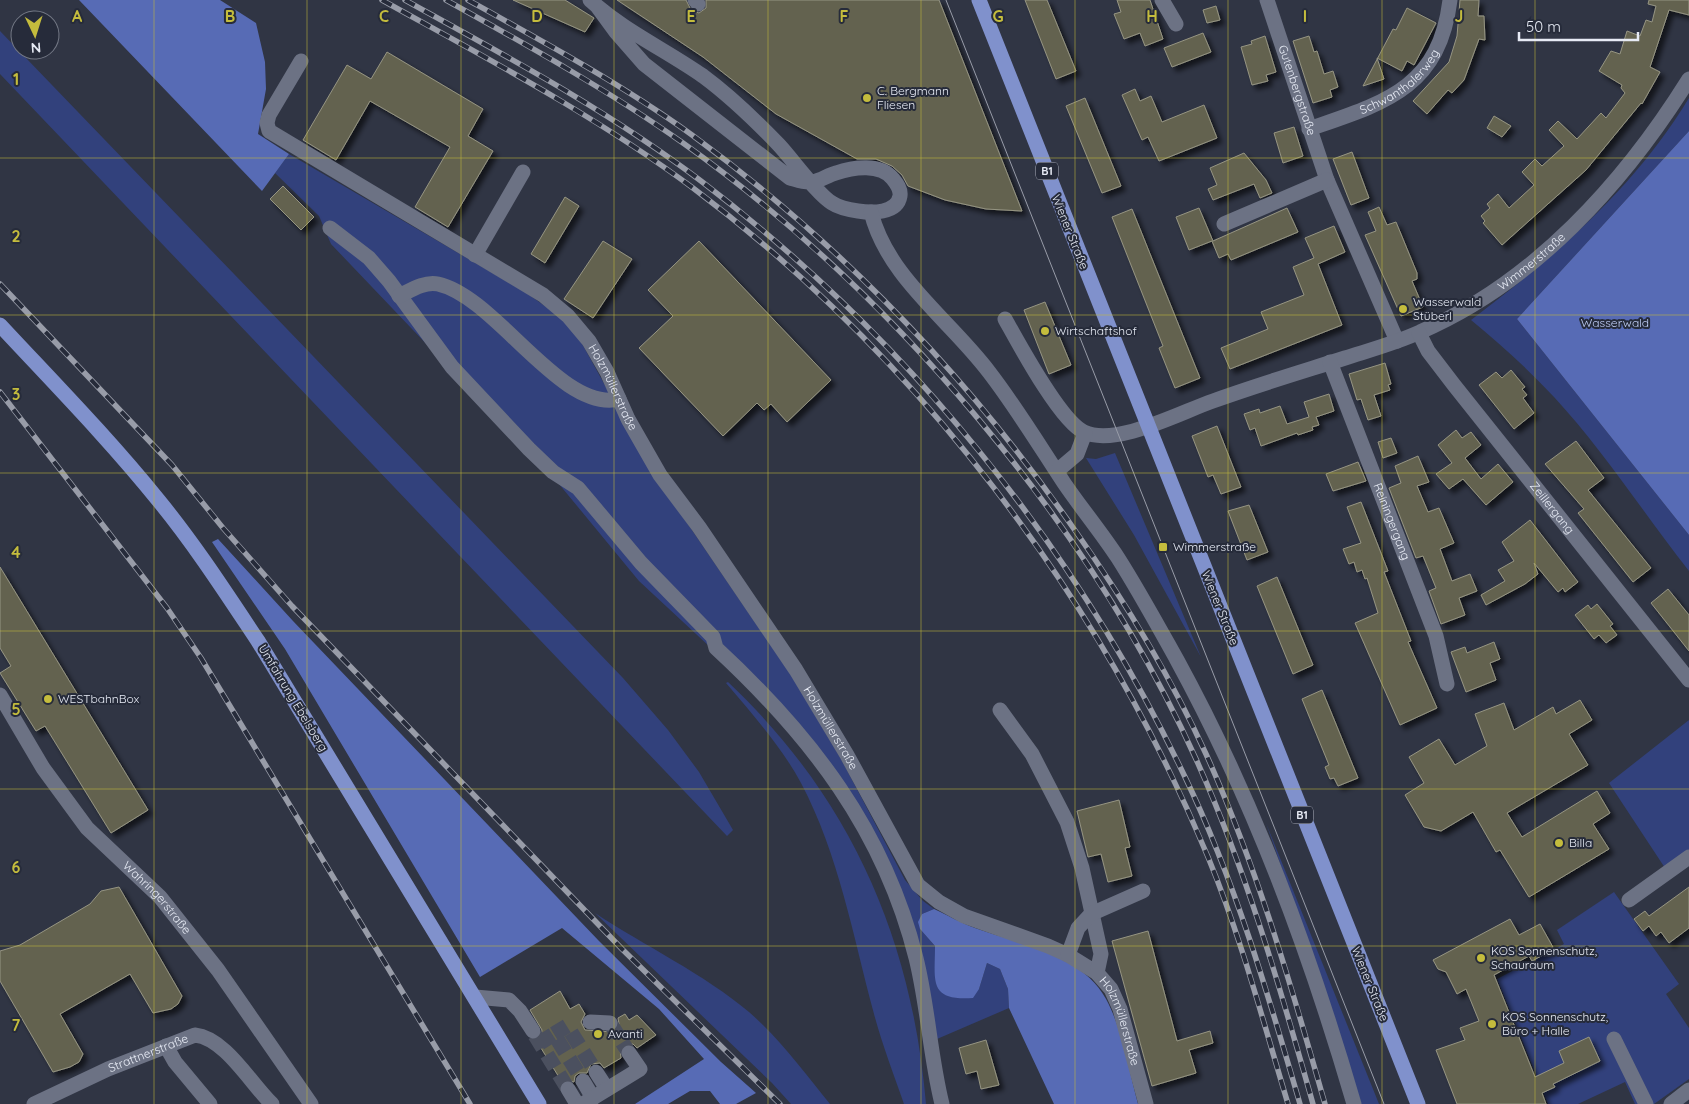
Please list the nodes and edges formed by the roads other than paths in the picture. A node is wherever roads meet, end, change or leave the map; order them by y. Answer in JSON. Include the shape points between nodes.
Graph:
{"nodes":[{"id":1,"x":979,"y":0,"type":"edge"},
{"id":2,"x":1162,"y":0,"type":"edge"},
{"id":3,"x":1267,"y":0,"type":"edge"},
{"id":4,"x":1450,"y":0,"type":"edge"},
{"id":5,"x":593,"y":3,"type":"edge"},
{"id":6,"x":1176,"y":24,"type":"dead end"},
{"id":7,"x":301,"y":62,"type":"dead end"},
{"id":8,"x":1689,"y":79,"type":"edge"},
{"id":9,"x":1310,"y":130,"type":"junction"},
{"id":10,"x":523,"y":172,"type":"dead end"},
{"id":11,"x":1327,"y":180,"type":"junction"},
{"id":12,"x":812,"y":182,"type":"junction"},
{"id":13,"x":871,"y":212,"type":"junction"},
{"id":14,"x":1224,"y":224,"type":"dead end"},
{"id":15,"x":330,"y":228,"type":"dead end"},
{"id":16,"x":475,"y":254,"type":"junction"},
{"id":17,"x":399,"y":296,"type":"junction"},
{"id":18,"x":1005,"y":319,"type":"dead end"},
{"id":19,"x":0,"y":325,"type":"edge"},
{"id":20,"x":1419,"y":332,"type":"junction"},
{"id":21,"x":1397,"y":341,"type":"junction"},
{"id":22,"x":1330,"y":362,"type":"junction"},
{"id":23,"x":619,"y":399,"type":"junction"},
{"id":24,"x":1147,"y":425,"type":"junction"},
{"id":25,"x":1085,"y":433,"type":"junction"},
{"id":26,"x":1057,"y":471,"type":"junction"},
{"id":27,"x":1689,"y":680,"type":"edge"},
{"id":28,"x":1447,"y":684,"type":"dead end"},
{"id":29,"x":0,"y":695,"type":"edge"},
{"id":30,"x":1000,"y":710,"type":"dead end"},
{"id":31,"x":1689,"y":857,"type":"edge"},
{"id":32,"x":1143,"y":891,"type":"dead end"},
{"id":33,"x":1630,"y":900,"type":"dead end"},
{"id":34,"x":1092,"y":914,"type":"junction"},
{"id":35,"x":1068,"y":955,"type":"junction"},
{"id":36,"x":1097,"y":973,"type":"junction"},
{"id":37,"x":475,"y":997,"type":"junction"},
{"id":38,"x":590,"y":1022,"type":"dead end"},
{"id":39,"x":610,"y":1023,"type":"dead end"},
{"id":40,"x":533,"y":1032,"type":"tunnel mouth"},
{"id":41,"x":1614,"y":1039,"type":"dead end"},
{"id":42,"x":166,"y":1046,"type":"junction"},
{"id":43,"x":629,"y":1053,"type":"tunnel mouth"},
{"id":44,"x":596,"y":1072,"type":"tunnel mouth"},
{"id":45,"x":583,"y":1081,"type":"tunnel mouth"},
{"id":46,"x":568,"y":1089,"type":"tunnel mouth"},
{"id":47,"x":607,"y":1089,"type":"junction"},
{"id":48,"x":1689,"y":1090,"type":"edge"},
{"id":49,"x":588,"y":1101,"type":"edge"},
{"id":50,"x":34,"y":1104,"type":"edge"},
{"id":51,"x":210,"y":1104,"type":"edge"},
{"id":52,"x":272,"y":1104,"type":"edge"},
{"id":53,"x":311,"y":1104,"type":"edge"},
{"id":54,"x":539,"y":1104,"type":"edge"},
{"id":55,"x":577,"y":1104,"type":"edge"},
{"id":56,"x":942,"y":1104,"type":"edge"},
{"id":57,"x":1146,"y":1104,"type":"edge"},
{"id":58,"x":1354,"y":1104,"type":"edge"},
{"id":59,"x":1418,"y":1104,"type":"edge"},
{"id":60,"x":1646,"y":1104,"type":"edge"},
{"id":61,"x":1671,"y":1104,"type":"edge"}],
"edges":[{"from":1,"to":24,"type":"main road","name":"Wiener Straße","number":"B1"},
{"from":2,"to":6,"type":"street"},
{"from":3,"to":9,"type":"street","name":"Gutenbergstraße"},
{"from":4,"to":9,"type":"street","name":"Schwanthalerweg","via":[[1442,37],[1425,69],[1386,100]]},
{"from":5,"to":12,"type":"street","via":[[729,97]]},
{"from":5,"to":12,"type":"street","via":[[638,57],[670,85],[790,178]]},
{"from":7,"to":16,"type":"street","name":"Holzmüllerstraße","via":[[269,115],[269,131]]},
{"from":8,"to":20,"type":"street","name":"Wimmerstraße","via":[[1636,156],[1570,228],[1534,261],[1492,292],[1454,316]]},
{"from":9,"to":11,"type":"street","name":"Gutenbergstraße"},
{"from":10,"to":16,"type":"street"},
{"from":11,"to":14,"type":"street"},
{"from":11,"to":21,"type":"street","name":"Gutenbergstraße"},
{"from":12,"to":13,"type":"street","via":[[833,204]]},
{"from":12,"to":13,"type":"street","via":[[854,168],[876,169],[891,176],[899,187],[898,202],[891,208]]},
{"from":13,"to":26,"type":"street","via":[[880,239],[890,255],[913,287],[987,370]]},
{"from":15,"to":17,"type":"street","via":[[369,258]]},
{"from":16,"to":23,"type":"street","name":"Holzmüllerstraße","via":[[543,295],[568,316],[589,341]]},
{"from":17,"to":23,"type":"street","via":[[423,285],[438,284],[456,291],[476,303],[535,358],[571,385],[593,398],[608,402]]},
{"from":17,"to":56,"type":"street","via":[[452,367],[529,449],[553,472],[578,488],[641,563],[713,637],[716,648],[792,723],[842,791],[872,841],[905,919],[918,968]]},
{"from":18,"to":25,"type":"street","via":[[1034,370],[1070,421]]},
{"from":19,"to":37,"type":"main road","name":"Umfahrung Ebelsberg","via":[[102,432],[209,568],[258,641]]},
{"from":20,"to":21,"type":"street","name":"Wimmerstraße"},
{"from":20,"to":27,"type":"street","name":"Zeillergang","via":[[1444,372]]},
{"from":21,"to":22,"type":"street","name":"Wimmerstraße"},
{"from":22,"to":24,"type":"street","name":"Wimmerstraße"},
{"from":22,"to":28,"type":"street","name":"Reiningergang","via":[[1436,636]]},
{"from":23,"to":35,"type":"street","name":"Holzmüllerstraße","via":[[660,475],[796,670],[918,885],[938,902],[964,916]]},
{"from":24,"to":25,"type":"street","name":"Wimmerstraße","via":[[1107,436]]},
{"from":24,"to":59,"type":"main road","name":"Wiener Straße","number":"B1"},
{"from":25,"to":26,"type":"street","via":[[1077,454]]},
{"from":26,"to":58,"type":"street","via":[[1118,558],[1223,750],[1277,872]]},
{"from":29,"to":53,"type":"street","name":"Wahringerstraße","via":[[43,768],[87,828],[160,897],[218,970]]},
{"from":30,"to":34,"type":"street","via":[[1032,754],[1067,822]]},
{"from":31,"to":33,"type":"street"},
{"from":32,"to":34,"type":"street"},
{"from":34,"to":35,"type":"street","via":[[1078,928]]},
{"from":34,"to":36,"type":"street","via":[[1101,954]]},
{"from":35,"to":36,"type":"street","name":"Holzmüllerstraße"},
{"from":36,"to":57,"type":"street","name":"Holzmüllerstraße","via":[[1111,989],[1120,1009]]},
{"from":37,"to":40,"type":"street","via":[[509,1000]]},
{"from":37,"to":54,"type":"main road","name":"Umfahrung Ebelsberg"},
{"from":38,"to":39,"type":"street"},
{"from":41,"to":60,"type":"street"},
{"from":42,"to":50,"type":"street","name":"Strattnerstraße"},
{"from":42,"to":51,"type":"street"},
{"from":42,"to":52,"type":"street","name":"Strattnerstraße","via":[[195,1036],[210,1040],[232,1059]]},
{"from":43,"to":47,"type":"street","via":[[640,1069]]},
{"from":44,"to":47,"type":"street"},
{"from":45,"to":49,"type":"street"},
{"from":46,"to":55,"type":"street"},
{"from":47,"to":49,"type":"street"},
{"from":48,"to":61,"type":"street"}]}
